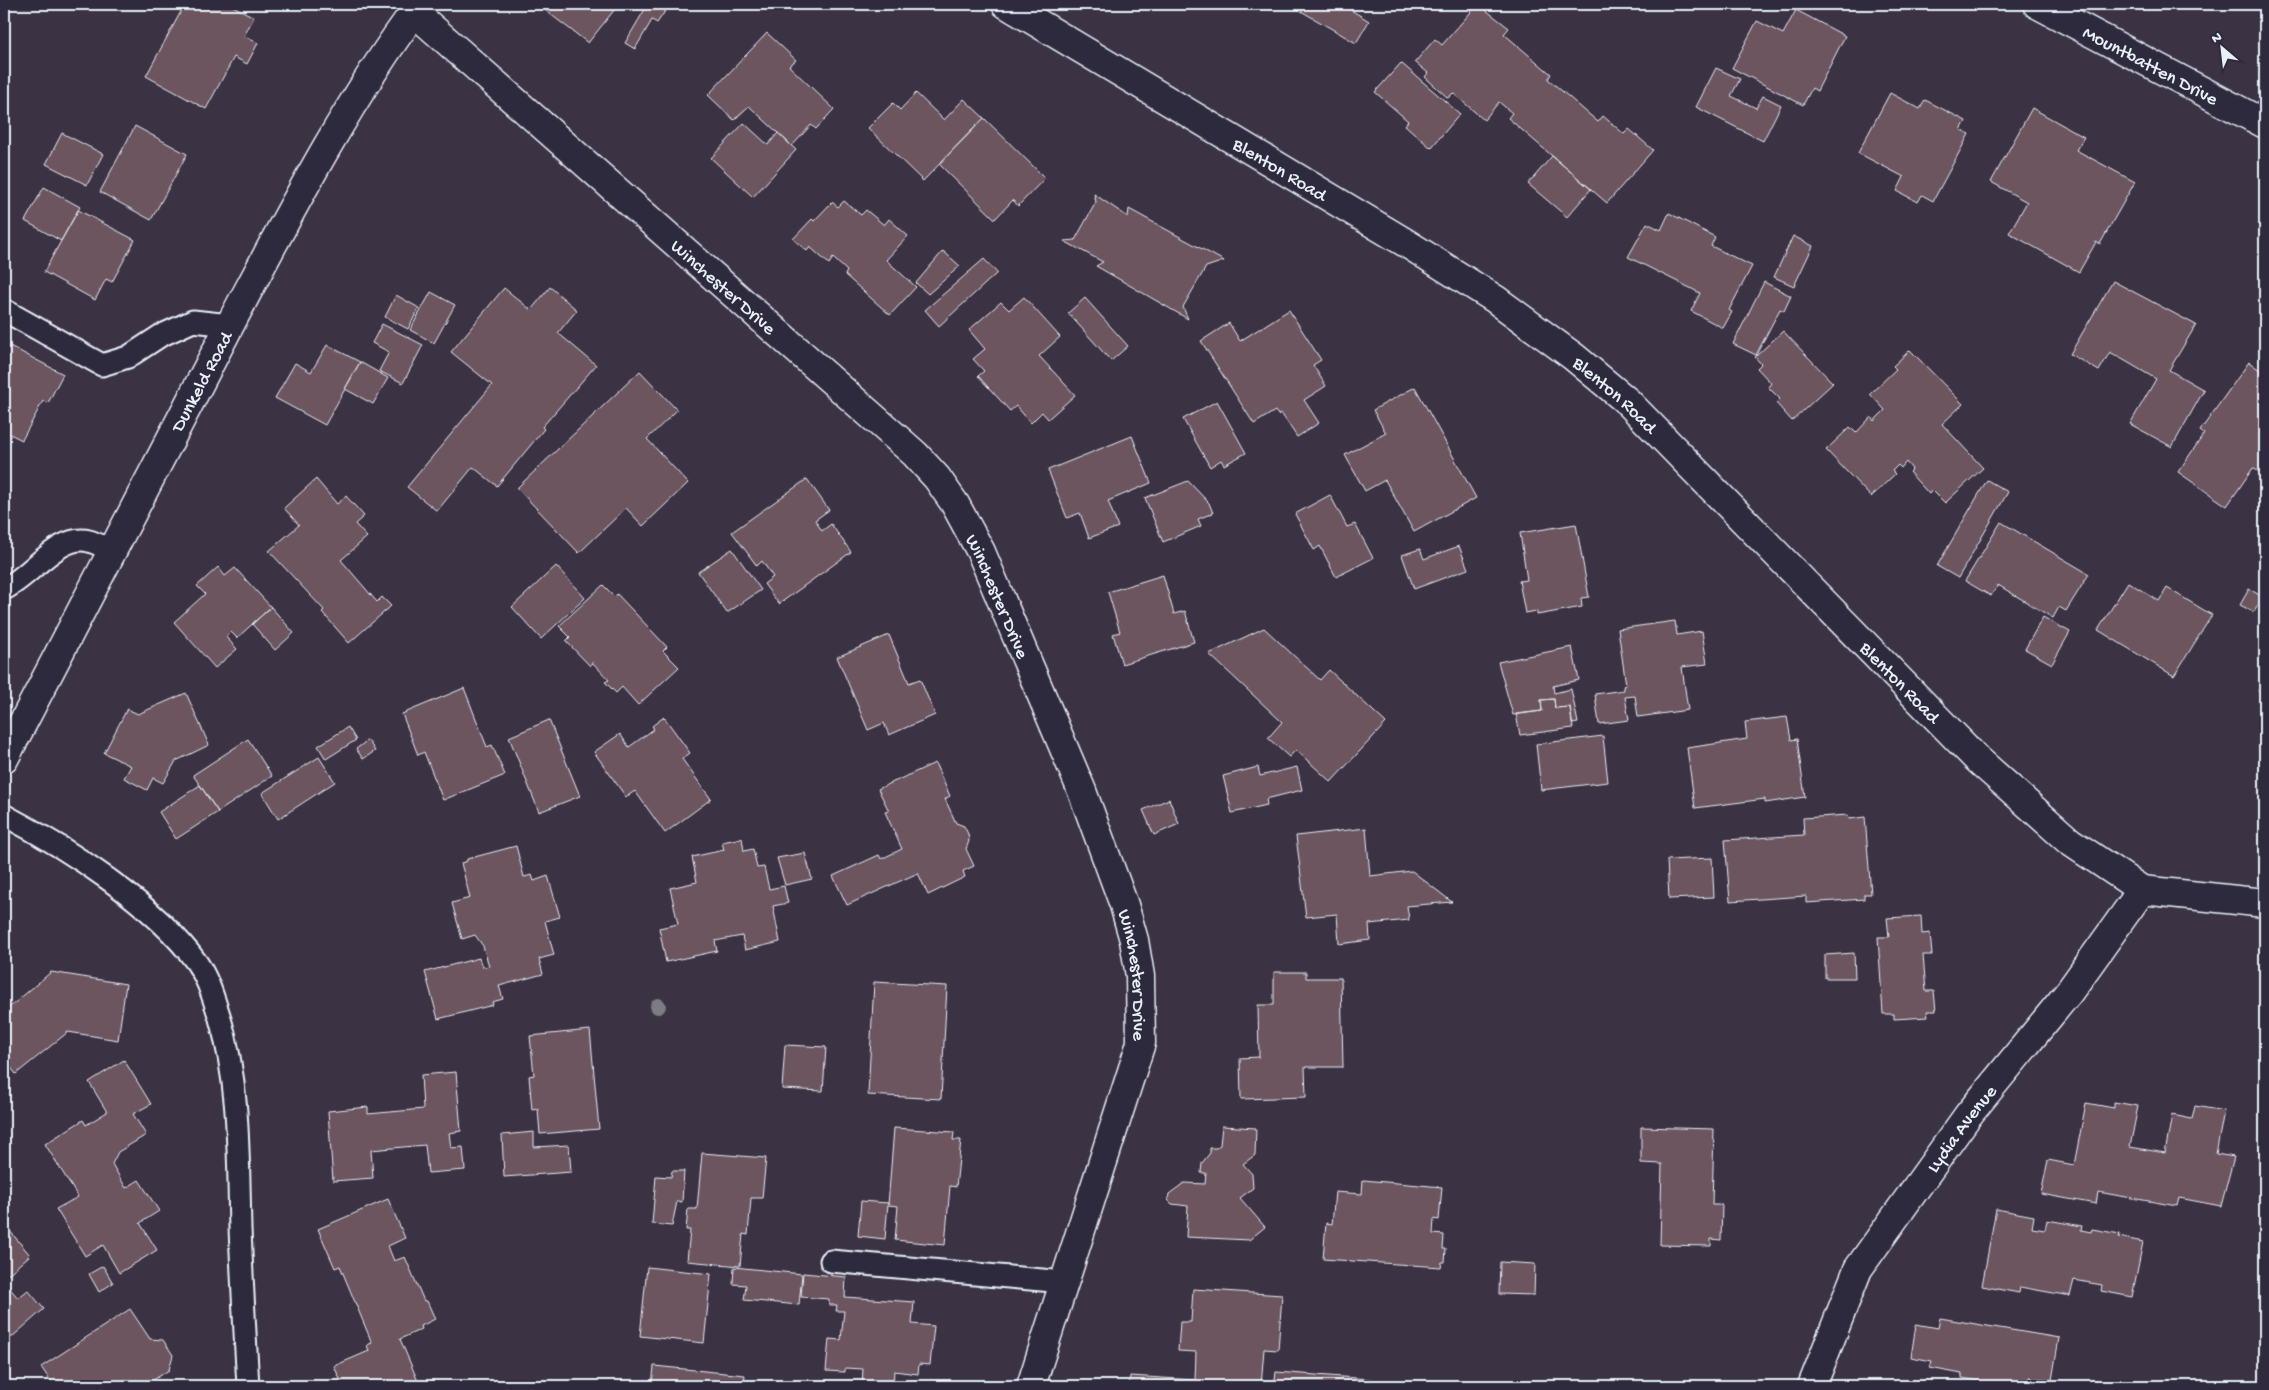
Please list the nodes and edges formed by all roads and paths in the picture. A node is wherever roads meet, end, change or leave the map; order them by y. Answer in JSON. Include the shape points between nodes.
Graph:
{"nodes":[{"id":1,"x":1006,"y":4,"type":"edge"},
{"id":2,"x":2037,"y":4,"type":"edge"},
{"id":3,"x":417,"y":8,"type":"edge"},
{"id":4,"x":2265,"y":124,"type":"edge"},
{"id":5,"x":4,"y":310,"type":"edge"},
{"id":6,"x":230,"y":325,"type":"junction"},
{"id":7,"x":111,"y":550,"type":"junction"},
{"id":8,"x":4,"y":589,"type":"edge"},
{"id":9,"x":4,"y":759,"type":"edge"},
{"id":10,"x":4,"y":815,"type":"edge"},
{"id":11,"x":2142,"y":890,"type":"junction"},
{"id":12,"x":2265,"y":903,"type":"edge"},
{"id":13,"x":830,"y":1261,"type":"dead end"},
{"id":14,"x":1064,"y":1282,"type":"junction"},
{"id":15,"x":248,"y":1386,"type":"edge"},
{"id":16,"x":1031,"y":1386,"type":"edge"},
{"id":17,"x":1812,"y":1386,"type":"edge"}],
"edges":[{"from":1,"to":11,"type":"street","name":"Blenton Road","via":[[1406,243],[1495,299],[1574,357],[1628,402],[1975,757],[2069,842]]},
{"from":2,"to":4,"type":"street","name":"Mountbatten Drive"},
{"from":3,"to":6,"type":"street","name":"Dunkeld Road","via":[[333,133]]},
{"from":3,"to":14,"type":"street","name":"Winchester Drive","via":[[915,454],[938,478],[981,552],[1085,800],[1124,905],[1140,976],[1141,1043]]},
{"from":5,"to":6,"type":"lane","via":[[102,365],[128,357],[160,336],[193,321]]},
{"from":6,"to":7,"type":"street","name":"Dunkeld Road"},
{"from":7,"to":8,"type":"lane","via":[[89,541],[74,540]]},
{"from":7,"to":9,"type":"street","name":"Dunkeld Road"},
{"from":10,"to":15,"type":"lane","via":[[129,895],[178,940],[197,964],[212,993],[228,1045],[235,1094]]},
{"from":11,"to":12,"type":"street"},
{"from":11,"to":17,"type":"street","name":"Lydia Avenue","via":[[2070,992],[1969,1114],[1858,1270]]},
{"from":13,"to":14,"type":"lane"},
{"from":14,"to":16,"type":"street","name":"Winchester Drive"}]}
